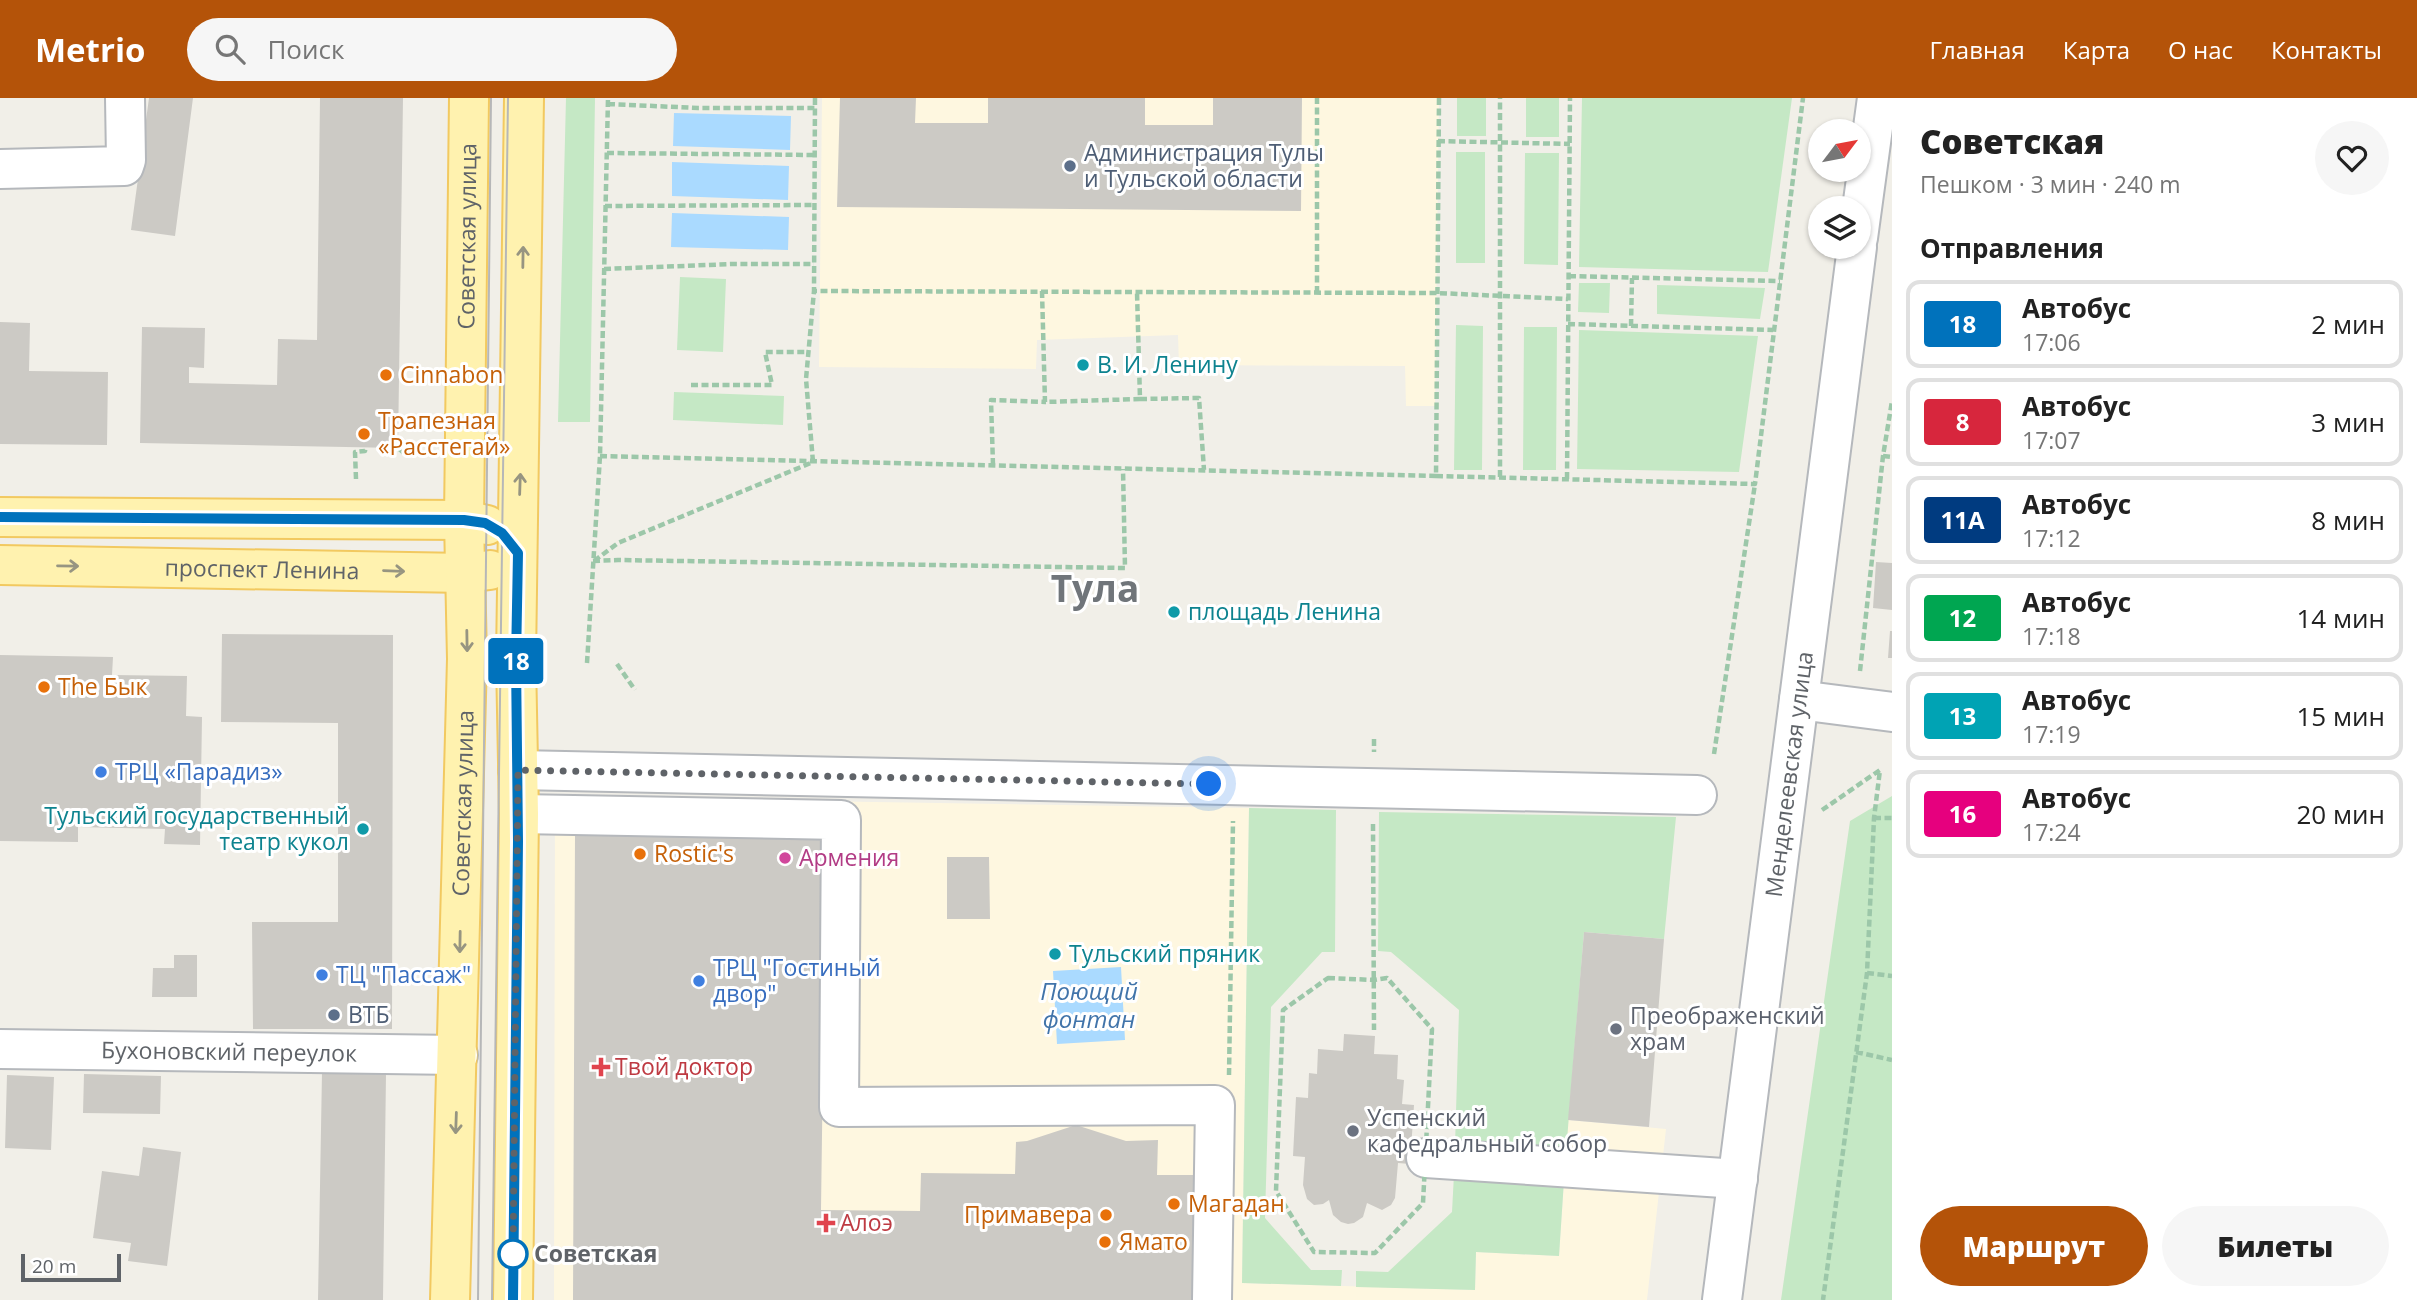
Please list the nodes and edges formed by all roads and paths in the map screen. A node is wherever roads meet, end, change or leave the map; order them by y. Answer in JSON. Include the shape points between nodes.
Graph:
{"nodes":[{"id":1,"x":125,"y":98,"type":"edge"},
{"id":2,"x":469,"y":98,"type":"edge"},
{"id":3,"x":524,"y":98,"type":"edge"},
{"id":4,"x":815,"y":98,"type":"edge"},
{"id":5,"x":1317,"y":98,"type":"edge"},
{"id":6,"x":1439,"y":98,"type":"edge"},
{"id":7,"x":1500,"y":98,"type":"edge"},
{"id":8,"x":1570,"y":98,"type":"edge"},
{"id":9,"x":1803,"y":98,"type":"edge"},
{"id":10,"x":1877,"y":98,"type":"edge"},
{"id":11,"x":608,"y":101,"type":"edge"},
{"id":12,"x":815,"y":108,"type":"junction"},
{"id":13,"x":1438,"y":141,"type":"junction"},
{"id":14,"x":1500,"y":143,"type":"junction"},
{"id":15,"x":1570,"y":144,"type":"junction"},
{"id":16,"x":607,"y":153,"type":"junction"},
{"id":17,"x":814,"y":155,"type":"junction"},
{"id":18,"x":0,"y":169,"type":"edge"},
{"id":19,"x":1864,"y":196,"type":"edge"},
{"id":20,"x":814,"y":205,"type":"junction"},
{"id":21,"x":605,"y":206,"type":"junction"},
{"id":22,"x":1855,"y":259,"type":"edge"},
{"id":23,"x":814,"y":264,"type":"junction"},
{"id":24,"x":604,"y":269,"type":"junction"},
{"id":25,"x":1569,"y":276,"type":"junction"},
{"id":26,"x":1632,"y":278,"type":"junction"},
{"id":27,"x":1780,"y":281,"type":"junction"},
{"id":28,"x":814,"y":290,"type":"junction"},
{"id":29,"x":1042,"y":291,"type":"junction"},
{"id":30,"x":1137,"y":292,"type":"junction"},
{"id":31,"x":1317,"y":293,"type":"junction"},
{"id":32,"x":1437,"y":293,"type":"junction"},
{"id":33,"x":1500,"y":296,"type":"junction"},
{"id":34,"x":1568,"y":299,"type":"junction"},
{"id":35,"x":1568,"y":324,"type":"junction"},
{"id":36,"x":1631,"y":326,"type":"junction"},
{"id":37,"x":1773,"y":330,"type":"junction"},
{"id":38,"x":808,"y":352,"type":"junction"},
{"id":39,"x":691,"y":385,"type":"dead end"},
{"id":40,"x":1140,"y":400,"type":"junction"},
{"id":41,"x":1045,"y":402,"type":"junction"},
{"id":42,"x":366,"y":447,"type":"dead end"},
{"id":43,"x":398,"y":448,"type":"dead end"},
{"id":44,"x":404,"y":453,"type":"dead end"},
{"id":45,"x":600,"y":456,"type":"junction"},
{"id":46,"x":1883,"y":456,"type":"dead end"},
{"id":47,"x":1892,"y":457,"type":"edge"},
{"id":48,"x":813,"y":461,"type":"junction"},
{"id":49,"x":993,"y":466,"type":"junction"},
{"id":50,"x":1123,"y":469,"type":"junction"},
{"id":51,"x":1204,"y":470,"type":"junction"},
{"id":52,"x":1436,"y":476,"type":"junction"},
{"id":53,"x":1500,"y":477,"type":"junction"},
{"id":54,"x":356,"y":479,"type":"dead end"},
{"id":55,"x":1567,"y":479,"type":"junction"},
{"id":56,"x":1755,"y":484,"type":"junction"},
{"id":57,"x":0,"y":517,"type":"edge"},
{"id":58,"x":464,"y":520,"type":"junction"},
{"id":59,"x":518,"y":553,"type":"junction"},
{"id":60,"x":593,"y":561,"type":"junction"},
{"id":61,"x":0,"y":565,"type":"edge"},
{"id":62,"x":466,"y":573,"type":"junction"},
{"id":63,"x":587,"y":663,"type":"dead end"},
{"id":64,"x":617,"y":664,"type":"dead end"},
{"id":65,"x":635,"y":690,"type":"dead end"},
{"id":66,"x":1799,"y":700,"type":"junction"},
{"id":67,"x":1892,"y":712,"type":"edge"},
{"id":68,"x":1374,"y":739,"type":"dead end"},
{"id":69,"x":1714,"y":754,"type":"dead end"},
{"id":70,"x":518,"y":770,"type":"junction"},
{"id":71,"x":1374,"y":788,"type":"junction"},
{"id":72,"x":1696,"y":794,"type":"dead end"},
{"id":73,"x":1233,"y":813,"type":"dead end"},
{"id":74,"x":519,"y":814,"type":"junction"},
{"id":75,"x":1817,"y":814,"type":"dead end"},
{"id":76,"x":1874,"y":818,"type":"junction"},
{"id":77,"x":1892,"y":818,"type":"edge"},
{"id":78,"x":1867,"y":973,"type":"junction"},
{"id":79,"x":1892,"y":976,"type":"edge"},
{"id":80,"x":1374,"y":980,"type":"junction"},
{"id":81,"x":1374,"y":1030,"type":"dead end"},
{"id":82,"x":0,"y":1049,"type":"edge"},
{"id":83,"x":1856,"y":1052,"type":"junction"},
{"id":84,"x":458,"y":1055,"type":"junction"},
{"id":85,"x":1892,"y":1060,"type":"edge"},
{"id":86,"x":1229,"y":1077,"type":"dead end"},
{"id":87,"x":1426,"y":1157,"type":"junction"},
{"id":88,"x":1738,"y":1179,"type":"junction"},
{"id":89,"x":450,"y":1300,"type":"edge"},
{"id":90,"x":513,"y":1300,"type":"edge"},
{"id":91,"x":1212,"y":1300,"type":"edge"},
{"id":92,"x":1722,"y":1300,"type":"edge"},
{"id":93,"x":1824,"y":1300,"type":"edge"}],
"edges":[{"from":1,"to":18,"type":"street","via":[[124,166]]},
{"from":2,"to":58,"type":"main road","name":"Советская улица"},
{"from":59,"to":3,"type":"main road","one_way":true},
{"from":4,"to":12,"type":"path"},
{"from":5,"to":31,"type":"path"},
{"from":6,"to":13,"type":"path"},
{"from":7,"to":14,"type":"path"},
{"from":8,"to":15,"type":"path"},
{"from":9,"to":27,"type":"path"},
{"from":10,"to":19,"type":"street"},
{"from":11,"to":12,"type":"path","via":[[698,108]]},
{"from":11,"to":16,"type":"path"},
{"from":12,"to":17,"type":"path"},
{"from":13,"to":14,"type":"path"},
{"from":13,"to":32,"type":"path"},
{"from":14,"to":15,"type":"path"},
{"from":14,"to":33,"type":"path"},
{"from":15,"to":25,"type":"path"},
{"from":16,"to":17,"type":"path"},
{"from":16,"to":21,"type":"path"},
{"from":17,"to":20,"type":"path"},
{"from":20,"to":21,"type":"path"},
{"from":20,"to":23,"type":"path"},
{"from":21,"to":24,"type":"path"},
{"from":22,"to":66,"type":"street","name":"Менделеевская улица"},
{"from":23,"to":24,"type":"path"},
{"from":23,"to":28,"type":"path"},
{"from":24,"to":45,"type":"path"},
{"from":25,"to":26,"type":"path"},
{"from":25,"to":34,"type":"path"},
{"from":26,"to":27,"type":"path"},
{"from":26,"to":36,"type":"path"},
{"from":27,"to":37,"type":"path"},
{"from":28,"to":29,"type":"path"},
{"from":28,"to":38,"type":"path"},
{"from":29,"to":30,"type":"path"},
{"from":29,"to":41,"type":"path"},
{"from":30,"to":31,"type":"path"},
{"from":30,"to":40,"type":"path"},
{"from":31,"to":32,"type":"path"},
{"from":32,"to":33,"type":"path"},
{"from":32,"to":52,"type":"path"},
{"from":33,"to":34,"type":"path"},
{"from":33,"to":53,"type":"path"},
{"from":34,"to":35,"type":"path"},
{"from":35,"to":36,"type":"path"},
{"from":35,"to":55,"type":"path"},
{"from":36,"to":37,"type":"path"},
{"from":37,"to":56,"type":"path"},
{"from":38,"to":39,"type":"path","via":[[765,352],[772,386]]},
{"from":38,"to":48,"type":"path"},
{"from":40,"to":41,"type":"path"},
{"from":40,"to":51,"type":"path","via":[[1199,398]]},
{"from":41,"to":49,"type":"path","via":[[991,400]]},
{"from":42,"to":54,"type":"path","via":[[365,452],[355,452]]},
{"from":43,"to":44,"type":"path"},
{"from":45,"to":48,"type":"path"},
{"from":45,"to":60,"type":"path"},
{"from":46,"to":47,"type":"path"},
{"from":48,"to":49,"type":"path"},
{"from":48,"to":60,"type":"path","via":[[618,542]]},
{"from":49,"to":50,"type":"path"},
{"from":50,"to":51,"type":"path"},
{"from":50,"to":60,"type":"path","via":[[1125,568]]},
{"from":51,"to":52,"type":"path"},
{"from":52,"to":53,"type":"path"},
{"from":53,"to":55,"type":"path"},
{"from":55,"to":56,"type":"path"},
{"from":56,"to":69,"type":"path"},
{"from":57,"to":58,"type":"main road"},
{"from":58,"to":59,"type":"main road","via":[[485,523],[502,533]]},
{"from":58,"to":62,"type":"main road","name":"Советская улица"},
{"from":59,"to":62,"type":"main road","name":"проспект Ленина","via":[[502,567]]},
{"from":59,"to":70,"type":"main road"},
{"from":60,"to":63,"type":"path"},
{"from":61,"to":62,"type":"main road","name":"проспект Ленина","one_way":true},
{"from":62,"to":84,"type":"main road","name":"Советская улица","one_way":true},
{"from":64,"to":65,"type":"path"},
{"from":66,"to":67,"type":"street"},
{"from":66,"to":88,"type":"street","name":"Менделеевская улица"},
{"from":68,"to":71,"type":"path"},
{"from":70,"to":71,"type":"street"},
{"from":70,"to":74,"type":"main road"},
{"from":71,"to":72,"type":"street"},
{"from":71,"to":80,"type":"path"},
{"from":73,"to":86,"type":"path"},
{"from":74,"to":90,"type":"main road"},
{"from":74,"to":91,"type":"street","via":[[841,820],[839,1107],[1214,1105]]},
{"from":75,"to":76,"type":"path","via":[[1880,769]]},
{"from":76,"to":77,"type":"path"},
{"from":76,"to":78,"type":"path"},
{"from":78,"to":79,"type":"path"},
{"from":78,"to":83,"type":"path"},
{"from":80,"to":81,"type":"path"},
{"from":80,"to":87,"type":"path","via":[[1387,978],[1432,1030]]},
{"from":80,"to":87,"type":"path","via":[[1328,978],[1283,1010],[1276,1191],[1314,1252],[1376,1253],[1423,1203]]},
{"from":82,"to":84,"type":"street","name":"Бухоновский переулок","via":[[234,1041]]},
{"from":83,"to":85,"type":"path"},
{"from":83,"to":93,"type":"path"},
{"from":84,"to":89,"type":"main road","name":"Советская улица","one_way":true},
{"from":87,"to":88,"type":"street"},
{"from":88,"to":92,"type":"street","name":"Менделеевская улица"}]}
